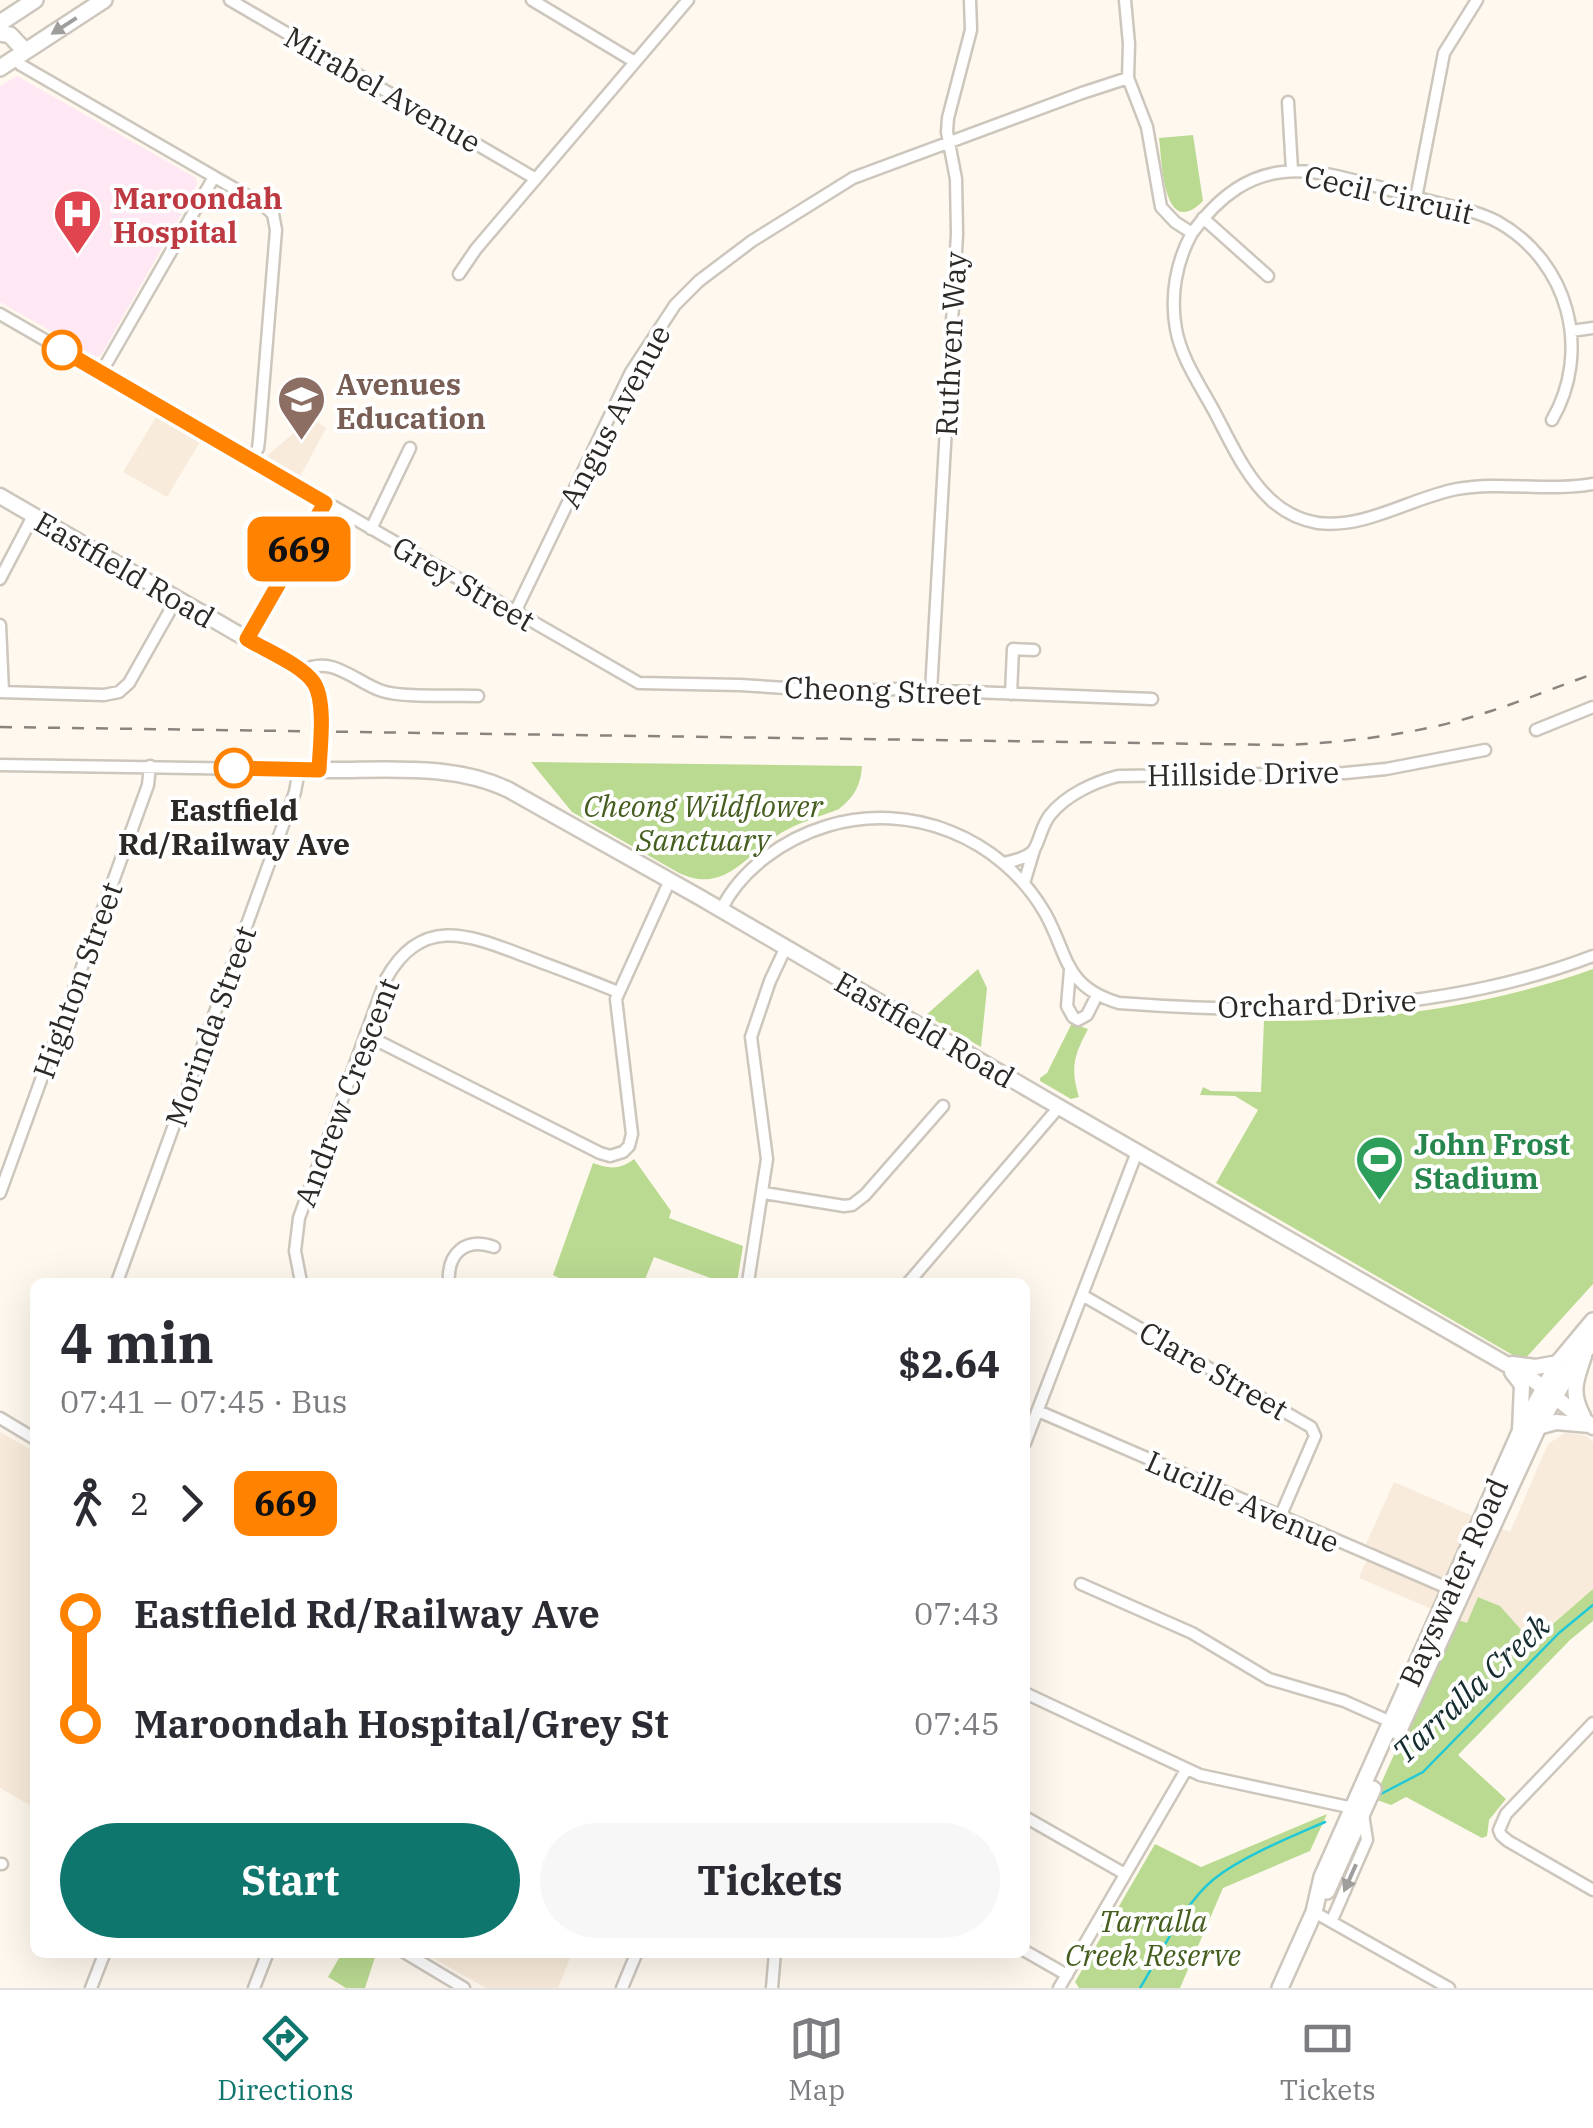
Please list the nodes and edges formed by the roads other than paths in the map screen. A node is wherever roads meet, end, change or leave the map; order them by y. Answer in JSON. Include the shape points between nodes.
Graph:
{"nodes":[{"id":1,"x":35,"y":0,"type":"edge"},
{"id":2,"x":104,"y":0,"type":"edge"},
{"id":3,"x":230,"y":0,"type":"edge"},
{"id":4,"x":532,"y":0,"type":"edge"},
{"id":5,"x":688,"y":0,"type":"edge"},
{"id":6,"x":970,"y":0,"type":"edge"},
{"id":7,"x":1124,"y":0,"type":"edge"},
{"id":8,"x":1476,"y":0,"type":"edge"},
{"id":9,"x":0,"y":22,"type":"edge"},
{"id":10,"x":0,"y":34,"type":"edge"},
{"id":11,"x":20,"y":55,"type":"junction"},
{"id":12,"x":635,"y":62,"type":"junction"},
{"id":13,"x":0,"y":68,"type":"edge"},
{"id":14,"x":1128,"y":78,"type":"junction"},
{"id":15,"x":1288,"y":102,"type":"dead end"},
{"id":16,"x":950,"y":143,"type":"junction"},
{"id":17,"x":1292,"y":170,"type":"junction"},
{"id":18,"x":214,"y":177,"type":"junction"},
{"id":19,"x":536,"y":178,"type":"junction"},
{"id":20,"x":1416,"y":198,"type":"junction"},
{"id":21,"x":1203,"y":218,"type":"junction"},
{"id":22,"x":1192,"y":233,"type":"junction"},
{"id":23,"x":459,"y":274,"type":"dead end"},
{"id":24,"x":1268,"y":276,"type":"dead end"},
{"id":25,"x":0,"y":314,"type":"edge"},
{"id":26,"x":1593,"y":328,"type":"edge"},
{"id":27,"x":1571,"y":330,"type":"junction"},
{"id":28,"x":101,"y":372,"type":"junction"},
{"id":29,"x":1552,"y":420,"type":"dead end"},
{"id":30,"x":410,"y":448,"type":"dead end"},
{"id":31,"x":252,"y":460,"type":"junction"},
{"id":32,"x":1593,"y":484,"type":"edge"},
{"id":33,"x":0,"y":496,"type":"edge"},
{"id":34,"x":325,"y":503,"type":"junction"},
{"id":35,"x":33,"y":516,"type":"junction"},
{"id":36,"x":370,"y":530,"type":"junction"},
{"id":37,"x":0,"y":579,"type":"edge"},
{"id":38,"x":177,"y":598,"type":"junction"},
{"id":39,"x":515,"y":612,"type":"junction"},
{"id":40,"x":0,"y":625,"type":"edge"},
{"id":41,"x":247,"y":639,"type":"junction"},
{"id":42,"x":1034,"y":650,"type":"dead end"},
{"id":43,"x":616,"y":671,"type":"joint"},
{"id":44,"x":302,"y":672,"type":"junction"},
{"id":45,"x":930,"y":691,"type":"junction"},
{"id":46,"x":2,"y":692,"type":"edge"},
{"id":47,"x":1010,"y":694,"type":"junction"},
{"id":48,"x":478,"y":696,"type":"dead end"},
{"id":49,"x":1152,"y":699,"type":"dead end"},
{"id":50,"x":1593,"y":707,"type":"edge"},
{"id":51,"x":1536,"y":730,"type":"dead end"},
{"id":52,"x":1486,"y":750,"type":"dead end"},
{"id":53,"x":0,"y":765,"type":"edge"},
{"id":54,"x":150,"y":766,"type":"junction"},
{"id":55,"x":299,"y":770,"type":"junction"},
{"id":56,"x":319,"y":770,"type":"junction"},
{"id":57,"x":1034,"y":850,"type":"junction"},
{"id":58,"x":1004,"y":863,"type":"junction"},
{"id":59,"x":670,"y":880,"type":"junction"},
{"id":60,"x":1024,"y":883,"type":"junction"},
{"id":61,"x":722,"y":910,"type":"junction"},
{"id":62,"x":786,"y":947,"type":"junction"},
{"id":63,"x":1593,"y":956,"type":"edge"},
{"id":64,"x":1070,"y":970,"type":"junction"},
{"id":65,"x":618,"y":992,"type":"junction"},
{"id":66,"x":1096,"y":995,"type":"junction"},
{"id":67,"x":366,"y":1035,"type":"junction"},
{"id":68,"x":943,"y":1106,"type":"dead end"},
{"id":69,"x":1060,"y":1108,"type":"junction"},
{"id":70,"x":1136,"y":1152,"type":"junction"},
{"id":71,"x":0,"y":1193,"type":"edge"},
{"id":72,"x":764,"y":1193,"type":"junction"},
{"id":73,"x":494,"y":1247,"type":"dead end"},
{"id":74,"x":118,"y":1278,"type":"edge"},
{"id":75,"x":300,"y":1278,"type":"edge"},
{"id":76,"x":449,"y":1278,"type":"edge"},
{"id":77,"x":749,"y":1278,"type":"edge"},
{"id":78,"x":912,"y":1278,"type":"edge"},
{"id":79,"x":1082,"y":1295,"type":"junction"},
{"id":80,"x":1593,"y":1321,"type":"edge"},
{"id":81,"x":1589,"y":1345,"type":"edge"},
{"id":82,"x":1502,"y":1362,"type":"junction"},
{"id":83,"x":1558,"y":1363,"type":"junction"},
{"id":84,"x":1548,"y":1391,"type":"junction"},
{"id":85,"x":1038,"y":1411,"type":"junction"},
{"id":86,"x":0,"y":1418,"type":"edge"},
{"id":87,"x":1589,"y":1424,"type":"edge"},
{"id":88,"x":1538,"y":1427,"type":"junction"},
{"id":89,"x":1030,"y":1431,"type":"edge"},
{"id":90,"x":1520,"y":1432,"type":"junction"},
{"id":91,"x":30,"y":1435,"type":"edge"},
{"id":92,"x":1280,"y":1517,"type":"junction"},
{"id":93,"x":1081,"y":1584,"type":"dead end"},
{"id":94,"x":1457,"y":1587,"type":"junction"},
{"id":95,"x":1030,"y":1695,"type":"edge"},
{"id":96,"x":1392,"y":1722,"type":"junction"},
{"id":97,"x":1593,"y":1723,"type":"edge"},
{"id":98,"x":1186,"y":1770,"type":"junction"},
{"id":99,"x":1357,"y":1810,"type":"junction"},
{"id":100,"x":1030,"y":1820,"type":"edge"},
{"id":101,"x":1125,"y":1874,"type":"junction"},
{"id":102,"x":1593,"y":1890,"type":"edge"},
{"id":103,"x":1314,"y":1912,"type":"junction"},
{"id":104,"x":1332,"y":1920,"type":"junction"},
{"id":105,"x":1030,"y":1954,"type":"edge"},
{"id":106,"x":103,"y":1958,"type":"edge"},
{"id":107,"x":266,"y":1958,"type":"edge"},
{"id":108,"x":414,"y":1958,"type":"edge"},
{"id":109,"x":634,"y":1958,"type":"edge"},
{"id":110,"x":775,"y":1958,"type":"edge"},
{"id":111,"x":1067,"y":1975,"type":"junction"},
{"id":112,"x":91,"y":1988,"type":"edge"},
{"id":113,"x":254,"y":1988,"type":"edge"},
{"id":114,"x":464,"y":1988,"type":"edge"},
{"id":115,"x":622,"y":1988,"type":"edge"},
{"id":116,"x":772,"y":1988,"type":"edge"},
{"id":117,"x":1059,"y":1988,"type":"edge"},
{"id":118,"x":1280,"y":1988,"type":"edge"},
{"id":119,"x":1449,"y":1988,"type":"edge"}],
"edges":[{"from":1,"to":9,"type":"main road"},
{"from":2,"to":11,"type":"main road","one_way":true},
{"from":3,"to":19,"type":"street","name":"Mirabel Avenue"},
{"from":4,"to":12,"type":"street"},
{"from":5,"to":12,"type":"street"},
{"from":6,"to":16,"type":"street","name":"Ruthven Way","via":[[971,30],[948,118]]},
{"from":7,"to":14,"type":"street"},
{"from":8,"to":20,"type":"street","via":[[1444,53]]},
{"from":10,"to":11,"type":"main road","via":[[10,35]]},
{"from":11,"to":13,"type":"main road"},
{"from":11,"to":18,"type":"street","via":[[21,65]]},
{"from":12,"to":19,"type":"street"},
{"from":14,"to":16,"type":"street","name":"Angus Avenue"},
{"from":14,"to":22,"type":"street","via":[[1147,127],[1161,207]]},
{"from":15,"to":17,"type":"street"},
{"from":16,"to":39,"type":"street","name":"Angus Avenue","via":[[853,178],[752,241],[675,305],[632,372]]},
{"from":16,"to":45,"type":"street","name":"Ruthven Way","via":[[956,234]]},
{"from":17,"to":20,"type":"street","name":"Cecil Circuit"},
{"from":17,"to":21,"type":"street","name":"Cecil Circuit","via":[[1244,184]]},
{"from":18,"to":28,"type":"street"},
{"from":18,"to":31,"type":"street","via":[[263,204],[276,221]]},
{"from":19,"to":23,"type":"street"},
{"from":20,"to":27,"type":"street","name":"Cecil Circuit","via":[[1486,216],[1527,243],[1559,286]]},
{"from":21,"to":22,"type":"street","name":"Cecil Circuit"},
{"from":21,"to":24,"type":"street"},
{"from":22,"to":32,"type":"street","name":"Cecil Circuit","via":[[1176,280],[1174,314],[1184,357],[1259,488],[1286,512],[1336,524],[1458,489]]},
{"from":25,"to":28,"type":"street","name":"Grey Street"},
{"from":26,"to":27,"type":"street"},
{"from":27,"to":29,"type":"street","name":"Cecil Circuit","via":[[1571,372]]},
{"from":28,"to":31,"type":"street","name":"Grey Street"},
{"from":30,"to":36,"type":"street"},
{"from":31,"to":34,"type":"street","name":"Grey Street"},
{"from":33,"to":35,"type":"main road","name":"Eastfield Road"},
{"from":34,"to":36,"type":"street","name":"Grey Street"},
{"from":34,"to":41,"type":"street"},
{"from":35,"to":37,"type":"street"},
{"from":35,"to":38,"type":"main road","name":"Eastfield Road"},
{"from":36,"to":39,"type":"street","name":"Grey Street"},
{"from":38,"to":41,"type":"main road","name":"Eastfield Road"},
{"from":38,"to":46,"type":"street","via":[[119,692]]},
{"from":39,"to":43,"type":"street","name":"Grey Street"},
{"from":40,"to":46,"type":"street"},
{"from":41,"to":44,"type":"main road","name":"Eastfield Road"},
{"from":42,"to":47,"type":"street","via":[[1012,649]]},
{"from":43,"to":45,"type":"street","name":"Cheong Street","via":[[639,683]]},
{"from":44,"to":48,"type":"street","name":"Eastfield Road","via":[[330,665],[386,692]]},
{"from":44,"to":56,"type":"main road","bridge":true,"via":[[320,703]]},
{"from":45,"to":47,"type":"street","name":"Cheong Street"},
{"from":47,"to":49,"type":"street","name":"Cheong Street"},
{"from":50,"to":51,"type":"street"},
{"from":52,"to":57,"type":"street","name":"Hillside Drive","via":[[1345,773],[1118,776],[1059,806]]},
{"from":53,"to":54,"type":"street"},
{"from":54,"to":55,"type":"street"},
{"from":54,"to":71,"type":"street","name":"Highton Street"},
{"from":55,"to":56,"type":"street"},
{"from":55,"to":74,"type":"street","name":"Morinda Street"},
{"from":56,"to":59,"type":"main road","name":"Eastfield Road","via":[[482,778]]},
{"from":57,"to":58,"type":"street"},
{"from":57,"to":60,"type":"street","name":"Hillside Drive"},
{"from":58,"to":60,"type":"street"},
{"from":58,"to":61,"type":"street","via":[[967,838],[921,822],[849,820],[769,855]]},
{"from":59,"to":61,"type":"main road","name":"Eastfield Road"},
{"from":59,"to":65,"type":"street"},
{"from":60,"to":64,"type":"street"},
{"from":61,"to":62,"type":"main road","name":"Eastfield Road"},
{"from":62,"to":69,"type":"main road","name":"Eastfield Road"},
{"from":62,"to":72,"type":"street","via":[[751,1037],[767,1159]]},
{"from":63,"to":66,"type":"street","name":"Orchard Drive","via":[[1457,995],[1344,1008],[1147,1005]]},
{"from":64,"to":66,"type":"street"},
{"from":64,"to":66,"type":"street","via":[[1073,1018],[1087,1015]]},
{"from":65,"to":67,"type":"street","name":"Andrew Crescent","via":[[474,937],[436,936],[397,961]]},
{"from":65,"to":67,"type":"street","via":[[632,1134],[615,1156]]},
{"from":67,"to":75,"type":"street","name":"Andrew Crescent","via":[[296,1229]]},
{"from":68,"to":72,"type":"street","via":[[852,1205]]},
{"from":69,"to":70,"type":"main road","name":"Eastfield Road"},
{"from":69,"to":78,"type":"street"},
{"from":70,"to":79,"type":"street"},
{"from":70,"to":82,"type":"main road","name":"Eastfield Road"},
{"from":72,"to":77,"type":"street"},
{"from":73,"to":76,"type":"street","via":[[481,1242],[461,1249]]},
{"from":79,"to":85,"type":"street"},
{"from":79,"to":92,"type":"street","name":"Clare Street","via":[[1311,1426],[1315,1436]]},
{"from":80,"to":83,"type":"main road","name":"Bayswater Road"},
{"from":81,"to":84,"type":"main road","name":"Bayswater Road"},
{"from":81,"to":87,"type":"main road","via":[[1574,1392]]},
{"from":82,"to":83,"type":"main road"},
{"from":82,"to":84,"type":"main road","name":"Eastfield Road"},
{"from":82,"to":90,"type":"main road","via":[[1522,1385]]},
{"from":83,"to":84,"type":"main road","name":"Bayswater Road"},
{"from":84,"to":87,"type":"main road","name":"Eastfield Road"},
{"from":84,"to":88,"type":"main road","name":"Bayswater Road"},
{"from":84,"to":90,"type":"main road","name":"Bayswater Road"},
{"from":85,"to":89,"type":"street"},
{"from":85,"to":92,"type":"street","name":"Lucille Avenue"},
{"from":86,"to":91,"type":"street"},
{"from":87,"to":88,"type":"main road"},
{"from":88,"to":94,"type":"main road","name":"Bayswater Road"},
{"from":90,"to":94,"type":"main road","name":"Bayswater Road"},
{"from":92,"to":94,"type":"street","name":"Lucille Avenue"},
{"from":93,"to":96,"type":"street","via":[[1192,1633],[1269,1679]]},
{"from":94,"to":96,"type":"main road","name":"Bayswater Road"},
{"from":94,"to":99,"type":"main road","name":"Bayswater Road"},
{"from":95,"to":98,"type":"street"},
{"from":96,"to":99,"type":"main road","name":"Bayswater Road"},
{"from":97,"to":102,"type":"street","via":[[1506,1814],[1499,1830]]},
{"from":98,"to":99,"type":"street"},
{"from":98,"to":101,"type":"street"},
{"from":99,"to":103,"type":"main road","name":"Bayswater Road","via":[[1322,1876]]},
{"from":99,"to":104,"type":"street","one_way":true,"via":[[1367,1840]]},
{"from":100,"to":101,"type":"street"},
{"from":101,"to":111,"type":"street"},
{"from":103,"to":104,"type":"street"},
{"from":103,"to":118,"type":"main road","name":"Bayswater Road"},
{"from":104,"to":119,"type":"street"},
{"from":105,"to":111,"type":"street"},
{"from":106,"to":112,"type":"street"},
{"from":107,"to":113,"type":"street"},
{"from":108,"to":114,"type":"street"},
{"from":109,"to":115,"type":"street"},
{"from":110,"to":116,"type":"street"},
{"from":111,"to":117,"type":"street"}]}
